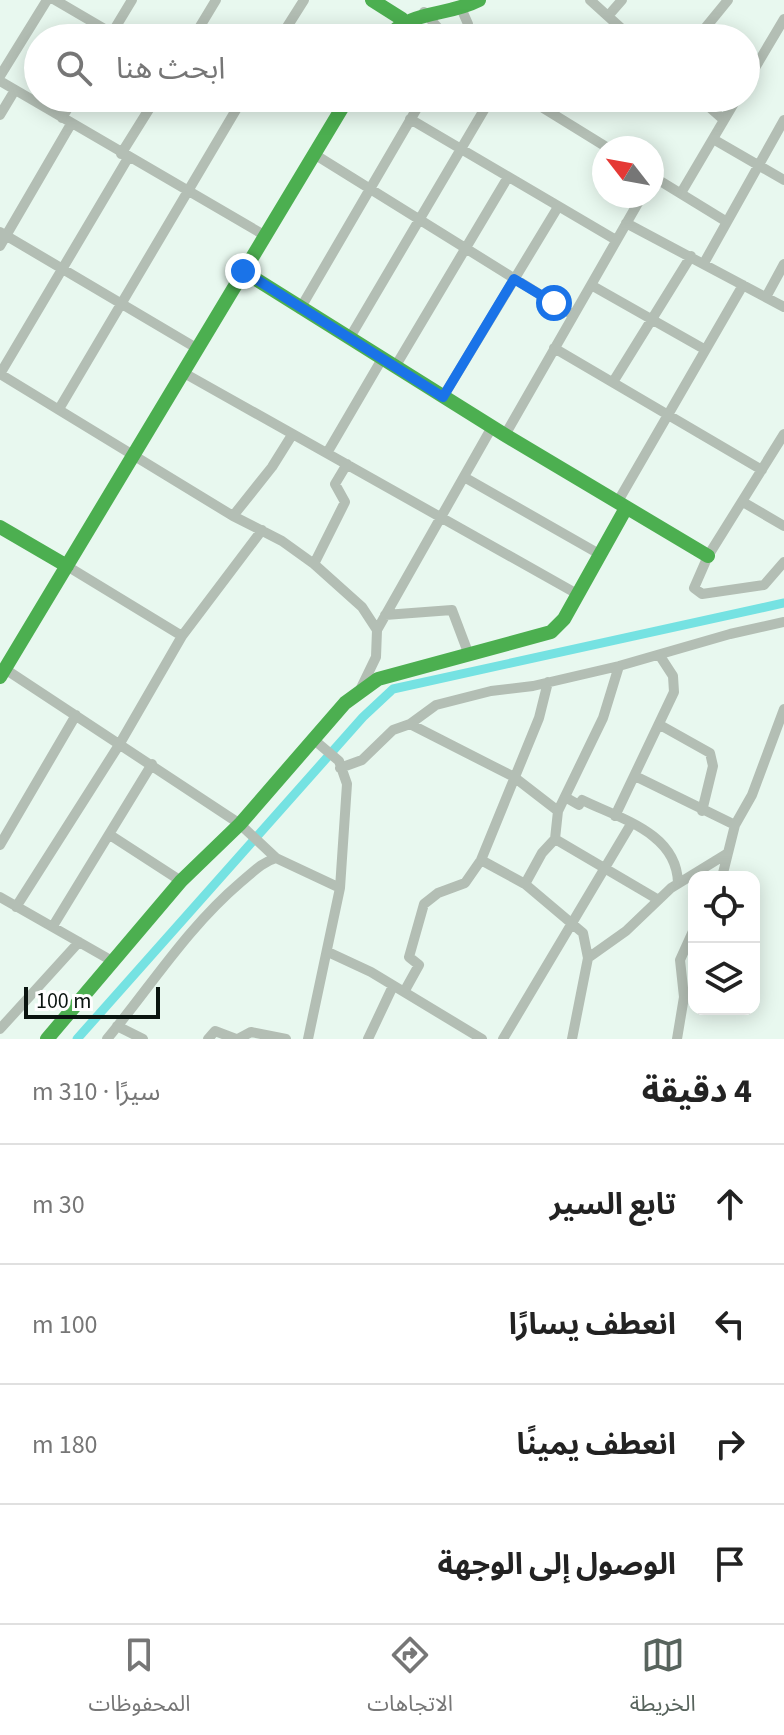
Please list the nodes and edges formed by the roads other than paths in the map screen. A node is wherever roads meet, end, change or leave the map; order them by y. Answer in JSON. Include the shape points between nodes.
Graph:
{"nodes":[{"id":1,"x":47,"y":0,"type":"edge"},
{"id":2,"x":55,"y":0,"type":"edge"},
{"id":3,"x":132,"y":0,"type":"edge"},
{"id":4,"x":216,"y":0,"type":"edge"},
{"id":5,"x":304,"y":0,"type":"edge"},
{"id":6,"x":372,"y":0,"type":"edge"},
{"id":7,"x":389,"y":0,"type":"edge"},
{"id":8,"x":479,"y":0,"type":"edge"},
{"id":9,"x":590,"y":0,"type":"edge"},
{"id":10,"x":622,"y":0,"type":"edge"},
{"id":11,"x":728,"y":0,"type":"edge"},
{"id":12,"x":461,"y":8,"type":"junction"},
{"id":13,"x":413,"y":15,"type":"junction"},
{"id":14,"x":608,"y":16,"type":"junction"},
{"id":15,"x":784,"y":19,"type":"edge"},
{"id":16,"x":33,"y":24,"type":"edge"},
{"id":17,"x":94,"y":24,"type":"edge"},
{"id":18,"x":120,"y":24,"type":"edge"},
{"id":19,"x":201,"y":24,"type":"edge"},
{"id":20,"x":289,"y":24,"type":"edge"},
{"id":21,"x":402,"y":24,"type":"edge"},
{"id":22,"x":426,"y":24,"type":"edge"},
{"id":23,"x":468,"y":24,"type":"edge"},
{"id":24,"x":617,"y":24,"type":"edge"},
{"id":25,"x":708,"y":24,"type":"edge"},
{"id":26,"x":24,"y":38,"type":"edge"},
{"id":27,"x":760,"y":59,"type":"edge"},
{"id":28,"x":0,"y":78,"type":"edge"},
{"id":29,"x":15,"y":90,"type":"junction"},
{"id":30,"x":24,"y":95,"type":"edge"},
{"id":31,"x":52,"y":112,"type":"edge"},
{"id":32,"x":70,"y":112,"type":"edge"},
{"id":33,"x":149,"y":112,"type":"edge"},
{"id":34,"x":235,"y":112,"type":"edge"},
{"id":35,"x":340,"y":112,"type":"edge"},
{"id":36,"x":414,"y":112,"type":"edge"},
{"id":37,"x":483,"y":112,"type":"edge"},
{"id":38,"x":550,"y":112,"type":"edge"},
{"id":39,"x":715,"y":112,"type":"edge"},
{"id":40,"x":729,"y":112,"type":"edge"},
{"id":41,"x":0,"y":115,"type":"edge"},
{"id":42,"x":410,"y":119,"type":"junction"},
{"id":43,"x":724,"y":120,"type":"junction"},
{"id":44,"x":784,"y":120,"type":"edge"},
{"id":45,"x":67,"y":121,"type":"junction"},
{"id":46,"x":592,"y":138,"type":"edge"},
{"id":47,"x":713,"y":139,"type":"junction"},
{"id":48,"x":462,"y":149,"type":"junction"},
{"id":49,"x":314,"y":154,"type":"junction"},
{"id":50,"x":125,"y":156,"type":"junction"},
{"id":51,"x":758,"y":165,"type":"junction"},
{"id":52,"x":508,"y":177,"type":"junction"},
{"id":53,"x":784,"y":180,"type":"edge"},
{"id":54,"x":664,"y":184,"type":"edge"},
{"id":55,"x":369,"y":189,"type":"junction"},
{"id":56,"x":187,"y":192,"type":"junction"},
{"id":57,"x":681,"y":193,"type":"junction"},
{"id":58,"x":558,"y":207,"type":"junction"},
{"id":59,"x":635,"y":208,"type":"edge"},
{"id":60,"x":419,"y":220,"type":"junction"},
{"id":61,"x":727,"y":222,"type":"junction"},
{"id":62,"x":626,"y":223,"type":"junction"},
{"id":63,"x":264,"y":235,"type":"junction"},
{"id":64,"x":2,"y":238,"type":"edge"},
{"id":65,"x":616,"y":240,"type":"junction"},
{"id":66,"x":464,"y":248,"type":"junction"},
{"id":67,"x":691,"y":256,"type":"junction"},
{"id":68,"x":704,"y":263,"type":"junction"},
{"id":69,"x":784,"y":264,"type":"edge"},
{"id":70,"x":63,"y":269,"type":"junction"},
{"id":71,"x":243,"y":271,"type":"junction"},
{"id":72,"x":514,"y":279,"type":"junction"},
{"id":73,"x":591,"y":285,"type":"junction"},
{"id":74,"x":743,"y":285,"type":"junction"},
{"id":75,"x":766,"y":297,"type":"junction"},
{"id":76,"x":121,"y":304,"type":"junction"},
{"id":77,"x":784,"y":307,"type":"edge"},
{"id":78,"x":300,"y":309,"type":"junction"},
{"id":79,"x":573,"y":315,"type":"junction"},
{"id":80,"x":652,"y":320,"type":"junction"},
{"id":81,"x":349,"y":339,"type":"junction"},
{"id":82,"x":554,"y":348,"type":"junction"},
{"id":83,"x":198,"y":349,"type":"junction"},
{"id":84,"x":704,"y":349,"type":"junction"},
{"id":85,"x":382,"y":359,"type":"junction"},
{"id":86,"x":395,"y":367,"type":"junction"},
{"id":87,"x":184,"y":373,"type":"junction"},
{"id":88,"x":0,"y":374,"type":"edge"},
{"id":89,"x":613,"y":382,"type":"junction"},
{"id":90,"x":443,"y":397,"type":"junction"},
{"id":91,"x":59,"y":409,"type":"junction"},
{"id":92,"x":667,"y":415,"type":"junction"},
{"id":93,"x":498,"y":431,"type":"junction"},
{"id":94,"x":292,"y":435,"type":"junction"},
{"id":95,"x":783,"y":439,"type":"edge"},
{"id":96,"x":327,"y":453,"type":"junction"},
{"id":97,"x":135,"y":454,"type":"junction"},
{"id":98,"x":347,"y":464,"type":"junction"},
{"id":99,"x":762,"y":470,"type":"junction"},
{"id":100,"x":464,"y":477,"type":"junction"},
{"id":101,"x":743,"y":502,"type":"junction"},
{"id":102,"x":622,"y":506,"type":"junction"},
{"id":103,"x":440,"y":515,"type":"junction"},
{"id":104,"x":233,"y":516,"type":"junction"},
{"id":105,"x":784,"y":526,"type":"edge"},
{"id":106,"x":0,"y":527,"type":"edge"},
{"id":107,"x":262,"y":530,"type":"junction"},
{"id":108,"x":601,"y":555,"type":"junction"},
{"id":109,"x":708,"y":556,"type":"junction"},
{"id":110,"x":784,"y":562,"type":"edge"},
{"id":111,"x":314,"y":564,"type":"junction"},
{"id":112,"x":67,"y":566,"type":"junction"},
{"id":113,"x":579,"y":595,"type":"junction"},
{"id":114,"x":385,"y":615,"type":"junction"},
{"id":115,"x":784,"y":622,"type":"edge"},
{"id":116,"x":377,"y":630,"type":"junction"},
{"id":117,"x":182,"y":636,"type":"junction"},
{"id":118,"x":469,"y":655,"type":"junction"},
{"id":119,"x":660,"y":656,"type":"junction"},
{"id":120,"x":619,"y":666,"type":"junction"},
{"id":121,"x":2,"y":673,"type":"edge"},
{"id":122,"x":548,"y":682,"type":"junction"},
{"id":123,"x":361,"y":688,"type":"junction"},
{"id":124,"x":784,"y":709,"type":"edge"},
{"id":125,"x":76,"y":715,"type":"junction"},
{"id":126,"x":410,"y":724,"type":"junction"},
{"id":127,"x":660,"y":725,"type":"junction"},
{"id":128,"x":316,"y":741,"type":"junction"},
{"id":129,"x":119,"y":745,"type":"junction"},
{"id":130,"x":152,"y":764,"type":"junction"},
{"id":131,"x":340,"y":765,"type":"junction"},
{"id":132,"x":635,"y":776,"type":"junction"},
{"id":133,"x":514,"y":777,"type":"junction"},
{"id":134,"x":565,"y":797,"type":"junction"},
{"id":135,"x":558,"y":811,"type":"junction"},
{"id":136,"x":702,"y":811,"type":"junction"},
{"id":137,"x":615,"y":816,"type":"junction"},
{"id":138,"x":631,"y":824,"type":"junction"},
{"id":139,"x":735,"y":825,"type":"junction"},
{"id":140,"x":242,"y":826,"type":"junction"},
{"id":141,"x":110,"y":835,"type":"junction"},
{"id":142,"x":555,"y":839,"type":"junction"},
{"id":143,"x":0,"y":845,"type":"edge"},
{"id":144,"x":728,"y":853,"type":"junction"},
{"id":145,"x":276,"y":858,"type":"junction"},
{"id":146,"x":481,"y":860,"type":"junction"},
{"id":147,"x":606,"y":867,"type":"junction"},
{"id":148,"x":724,"y":871,"type":"edge"},
{"id":149,"x":181,"y":881,"type":"junction"},
{"id":150,"x":678,"y":883,"type":"junction"},
{"id":151,"x":525,"y":884,"type":"junction"},
{"id":152,"x":340,"y":888,"type":"junction"},
{"id":153,"x":0,"y":897,"type":"edge"},
{"id":154,"x":657,"y":899,"type":"junction"},
{"id":155,"x":16,"y":907,"type":"junction"},
{"id":156,"x":572,"y":923,"type":"junction"},
{"id":157,"x":53,"y":926,"type":"junction"},
{"id":158,"x":79,"y":942,"type":"junction"},
{"id":159,"x":688,"y":942,"type":"edge"},
{"id":160,"x":328,"y":952,"type":"junction"},
{"id":161,"x":588,"y":958,"type":"junction"},
{"id":162,"x":114,"y":962,"type":"junction"},
{"id":163,"x":393,"y":986,"type":"junction"},
{"id":164,"x":404,"y":992,"type":"junction"},
{"id":165,"x":117,"y":1026,"type":"junction"},
{"id":166,"x":0,"y":1029,"type":"edge"},
{"id":167,"x":47,"y":1039,"type":"edge"},
{"id":168,"x":107,"y":1039,"type":"edge"},
{"id":169,"x":143,"y":1039,"type":"edge"},
{"id":170,"x":208,"y":1039,"type":"edge"},
{"id":171,"x":238,"y":1039,"type":"edge"},
{"id":172,"x":286,"y":1039,"type":"edge"},
{"id":173,"x":308,"y":1039,"type":"edge"},
{"id":174,"x":368,"y":1039,"type":"edge"},
{"id":175,"x":482,"y":1039,"type":"edge"},
{"id":176,"x":503,"y":1039,"type":"edge"},
{"id":177,"x":572,"y":1039,"type":"edge"},
{"id":178,"x":677,"y":1039,"type":"edge"}],
"edges":[{"from":1,"to":16,"type":"street"},
{"from":2,"to":17,"type":"street"},
{"from":3,"to":18,"type":"street"},
{"from":4,"to":19,"type":"street"},
{"from":5,"to":20,"type":"street"},
{"from":6,"to":13,"type":"street"},
{"from":7,"to":13,"type":"street"},
{"from":8,"to":12,"type":"street"},
{"from":9,"to":14,"type":"street"},
{"from":10,"to":14,"type":"street"},
{"from":11,"to":25,"type":"street"},
{"from":12,"to":13,"type":"street"},
{"from":12,"to":23,"type":"street"},
{"from":13,"to":21,"type":"street"},
{"from":13,"to":22,"type":"street"},
{"from":14,"to":24,"type":"street"},
{"from":15,"to":27,"type":"street"},
{"from":26,"to":28,"type":"street"},
{"from":28,"to":29,"type":"street"},
{"from":29,"to":30,"type":"street"},
{"from":29,"to":41,"type":"street"},
{"from":31,"to":45,"type":"street"},
{"from":32,"to":45,"type":"street"},
{"from":33,"to":50,"type":"street"},
{"from":34,"to":56,"type":"street"},
{"from":35,"to":49,"type":"street"},
{"from":36,"to":42,"type":"street"},
{"from":37,"to":48,"type":"street"},
{"from":38,"to":46,"type":"street"},
{"from":39,"to":43,"type":"street"},
{"from":40,"to":43,"type":"street"},
{"from":42,"to":48,"type":"street"},
{"from":42,"to":55,"type":"street"},
{"from":43,"to":47,"type":"street"},
{"from":44,"to":51,"type":"street"},
{"from":45,"to":50,"type":"street"},
{"from":45,"to":64,"type":"street"},
{"from":47,"to":51,"type":"street"},
{"from":47,"to":57,"type":"street"},
{"from":48,"to":52,"type":"street"},
{"from":48,"to":60,"type":"street"},
{"from":49,"to":55,"type":"street"},
{"from":49,"to":63,"type":"street"},
{"from":50,"to":56,"type":"street"},
{"from":50,"to":70,"type":"street"},
{"from":51,"to":53,"type":"street"},
{"from":51,"to":61,"type":"street"},
{"from":52,"to":58,"type":"street"},
{"from":52,"to":66,"type":"street"},
{"from":54,"to":57,"type":"street"},
{"from":55,"to":60,"type":"street"},
{"from":55,"to":78,"type":"street"},
{"from":56,"to":63,"type":"street"},
{"from":56,"to":76,"type":"street"},
{"from":57,"to":61,"type":"street"},
{"from":58,"to":65,"type":"street"},
{"from":58,"to":72,"type":"street"},
{"from":59,"to":62,"type":"street"},
{"from":60,"to":66,"type":"street"},
{"from":60,"to":81,"type":"street"},
{"from":61,"to":68,"type":"street"},
{"from":62,"to":65,"type":"street"},
{"from":62,"to":67,"type":"street"},
{"from":63,"to":71,"type":"street"},
{"from":64,"to":70,"type":"street"},
{"from":65,"to":73,"type":"street"},
{"from":66,"to":72,"type":"street"},
{"from":66,"to":86,"type":"street"},
{"from":67,"to":68,"type":"street"},
{"from":67,"to":80,"type":"street"},
{"from":68,"to":74,"type":"street"},
{"from":69,"to":75,"type":"street"},
{"from":70,"to":76,"type":"street"},
{"from":70,"to":88,"type":"street"},
{"from":71,"to":78,"type":"street"},
{"from":71,"to":83,"type":"street"},
{"from":72,"to":79,"type":"street"},
{"from":72,"to":90,"type":"street"},
{"from":73,"to":79,"type":"street"},
{"from":73,"to":80,"type":"street"},
{"from":74,"to":75,"type":"street"},
{"from":74,"to":84,"type":"street"},
{"from":75,"to":77,"type":"street"},
{"from":76,"to":83,"type":"street"},
{"from":76,"to":91,"type":"street"},
{"from":78,"to":81,"type":"street"},
{"from":79,"to":82,"type":"street"},
{"from":80,"to":84,"type":"street"},
{"from":80,"to":89,"type":"street"},
{"from":81,"to":85,"type":"street"},
{"from":82,"to":89,"type":"street"},
{"from":82,"to":93,"type":"street"},
{"from":83,"to":87,"type":"street"},
{"from":84,"to":92,"type":"street"},
{"from":85,"to":86,"type":"street"},
{"from":85,"to":96,"type":"street"},
{"from":86,"to":90,"type":"street"},
{"from":87,"to":94,"type":"street"},
{"from":87,"to":97,"type":"street"},
{"from":88,"to":91,"type":"street"},
{"from":89,"to":92,"type":"street"},
{"from":90,"to":93,"type":"street"},
{"from":91,"to":97,"type":"street"},
{"from":92,"to":99,"type":"street"},
{"from":92,"to":102,"type":"street"},
{"from":93,"to":100,"type":"street"},
{"from":93,"to":102,"type":"street"},
{"from":94,"to":96,"type":"street"},
{"from":94,"to":104,"type":"street"},
{"from":95,"to":99,"type":"street"},
{"from":96,"to":98,"type":"street"},
{"from":97,"to":104,"type":"street"},
{"from":97,"to":112,"type":"street"},
{"from":98,"to":103,"type":"street"},
{"from":98,"to":111,"type":"street","via":[[335,484],[345,502]]},
{"from":99,"to":101,"type":"street"},
{"from":100,"to":103,"type":"street"},
{"from":100,"to":108,"type":"street"},
{"from":101,"to":105,"type":"street"},
{"from":101,"to":109,"type":"street"},
{"from":102,"to":108,"type":"street"},
{"from":102,"to":109,"type":"street"},
{"from":103,"to":113,"type":"street"},
{"from":103,"to":114,"type":"street"},
{"from":104,"to":107,"type":"street"},
{"from":106,"to":112,"type":"street"},
{"from":107,"to":111,"type":"street"},
{"from":107,"to":117,"type":"street"},
{"from":108,"to":113,"type":"street"},
{"from":109,"to":110,"type":"street","via":[[694,582],[702,594],[764,585]]},
{"from":111,"to":116,"type":"street","via":[[362,607]]},
{"from":112,"to":117,"type":"street"},
{"from":112,"to":121,"type":"street"},
{"from":113,"to":118,"type":"street","via":[[551,632]]},
{"from":114,"to":116,"type":"street"},
{"from":114,"to":118,"type":"street","via":[[452,610]]},
{"from":115,"to":119,"type":"street"},
{"from":116,"to":123,"type":"street","via":[[376,657]]},
{"from":117,"to":129,"type":"street"},
{"from":118,"to":123,"type":"street"},
{"from":119,"to":120,"type":"street"},
{"from":119,"to":127,"type":"street","via":[[675,684]]},
{"from":120,"to":122,"type":"street"},
{"from":120,"to":134,"type":"street","via":[[603,718]]},
{"from":121,"to":125,"type":"street"},
{"from":122,"to":126,"type":"street","via":[[465,696],[436,705]]},
{"from":122,"to":133,"type":"street"},
{"from":123,"to":128,"type":"street"},
{"from":124,"to":139,"type":"street"},
{"from":125,"to":129,"type":"street"},
{"from":125,"to":143,"type":"street"},
{"from":126,"to":131,"type":"street","via":[[393,730],[362,760]]},
{"from":126,"to":133,"type":"street"},
{"from":127,"to":132,"type":"street"},
{"from":127,"to":136,"type":"street","via":[[710,753],[713,766]]},
{"from":128,"to":131,"type":"street"},
{"from":128,"to":140,"type":"street"},
{"from":129,"to":130,"type":"street"},
{"from":129,"to":155,"type":"street"},
{"from":130,"to":140,"type":"street"},
{"from":130,"to":141,"type":"street"},
{"from":131,"to":152,"type":"street","via":[[347,784]]},
{"from":132,"to":136,"type":"street"},
{"from":132,"to":137,"type":"street"},
{"from":133,"to":135,"type":"street"},
{"from":133,"to":146,"type":"street"},
{"from":134,"to":135,"type":"street"},
{"from":134,"to":137,"type":"street"},
{"from":135,"to":142,"type":"street"},
{"from":136,"to":139,"type":"street"},
{"from":137,"to":138,"type":"street"},
{"from":138,"to":147,"type":"street"},
{"from":138,"to":150,"type":"street","via":[[669,848]]},
{"from":139,"to":144,"type":"street"},
{"from":140,"to":145,"type":"street"},
{"from":140,"to":149,"type":"street"},
{"from":141,"to":149,"type":"street"},
{"from":141,"to":157,"type":"street"},
{"from":142,"to":147,"type":"street"},
{"from":142,"to":151,"type":"street"},
{"from":144,"to":148,"type":"street"},
{"from":144,"to":150,"type":"street"},
{"from":145,"to":152,"type":"street"},
{"from":145,"to":165,"type":"street","via":[[216,903],[170,953]]},
{"from":146,"to":151,"type":"street"},
{"from":146,"to":164,"type":"street","via":[[465,883],[424,904],[409,957],[419,965]]},
{"from":147,"to":154,"type":"street"},
{"from":147,"to":156,"type":"street"},
{"from":149,"to":162,"type":"street"},
{"from":150,"to":154,"type":"street"},
{"from":151,"to":156,"type":"street"},
{"from":152,"to":160,"type":"street"},
{"from":153,"to":155,"type":"street"},
{"from":154,"to":161,"type":"street","via":[[626,931]]},
{"from":155,"to":157,"type":"street"},
{"from":156,"to":161,"type":"street","via":[[583,933]]},
{"from":156,"to":176,"type":"street"},
{"from":157,"to":158,"type":"street"},
{"from":158,"to":162,"type":"street"},
{"from":158,"to":166,"type":"street"},
{"from":159,"to":178,"type":"street","via":[[680,960],[684,997]]},
{"from":160,"to":163,"type":"street"},
{"from":160,"to":173,"type":"street"},
{"from":161,"to":177,"type":"street"},
{"from":162,"to":167,"type":"street"},
{"from":163,"to":164,"type":"street"},
{"from":163,"to":174,"type":"street"},
{"from":164,"to":175,"type":"street"},
{"from":165,"to":168,"type":"street"},
{"from":165,"to":169,"type":"street"},
{"from":170,"to":171,"type":"street","via":[[215,1031]]},
{"from":171,"to":172,"type":"street","via":[[251,1032]]}]}
